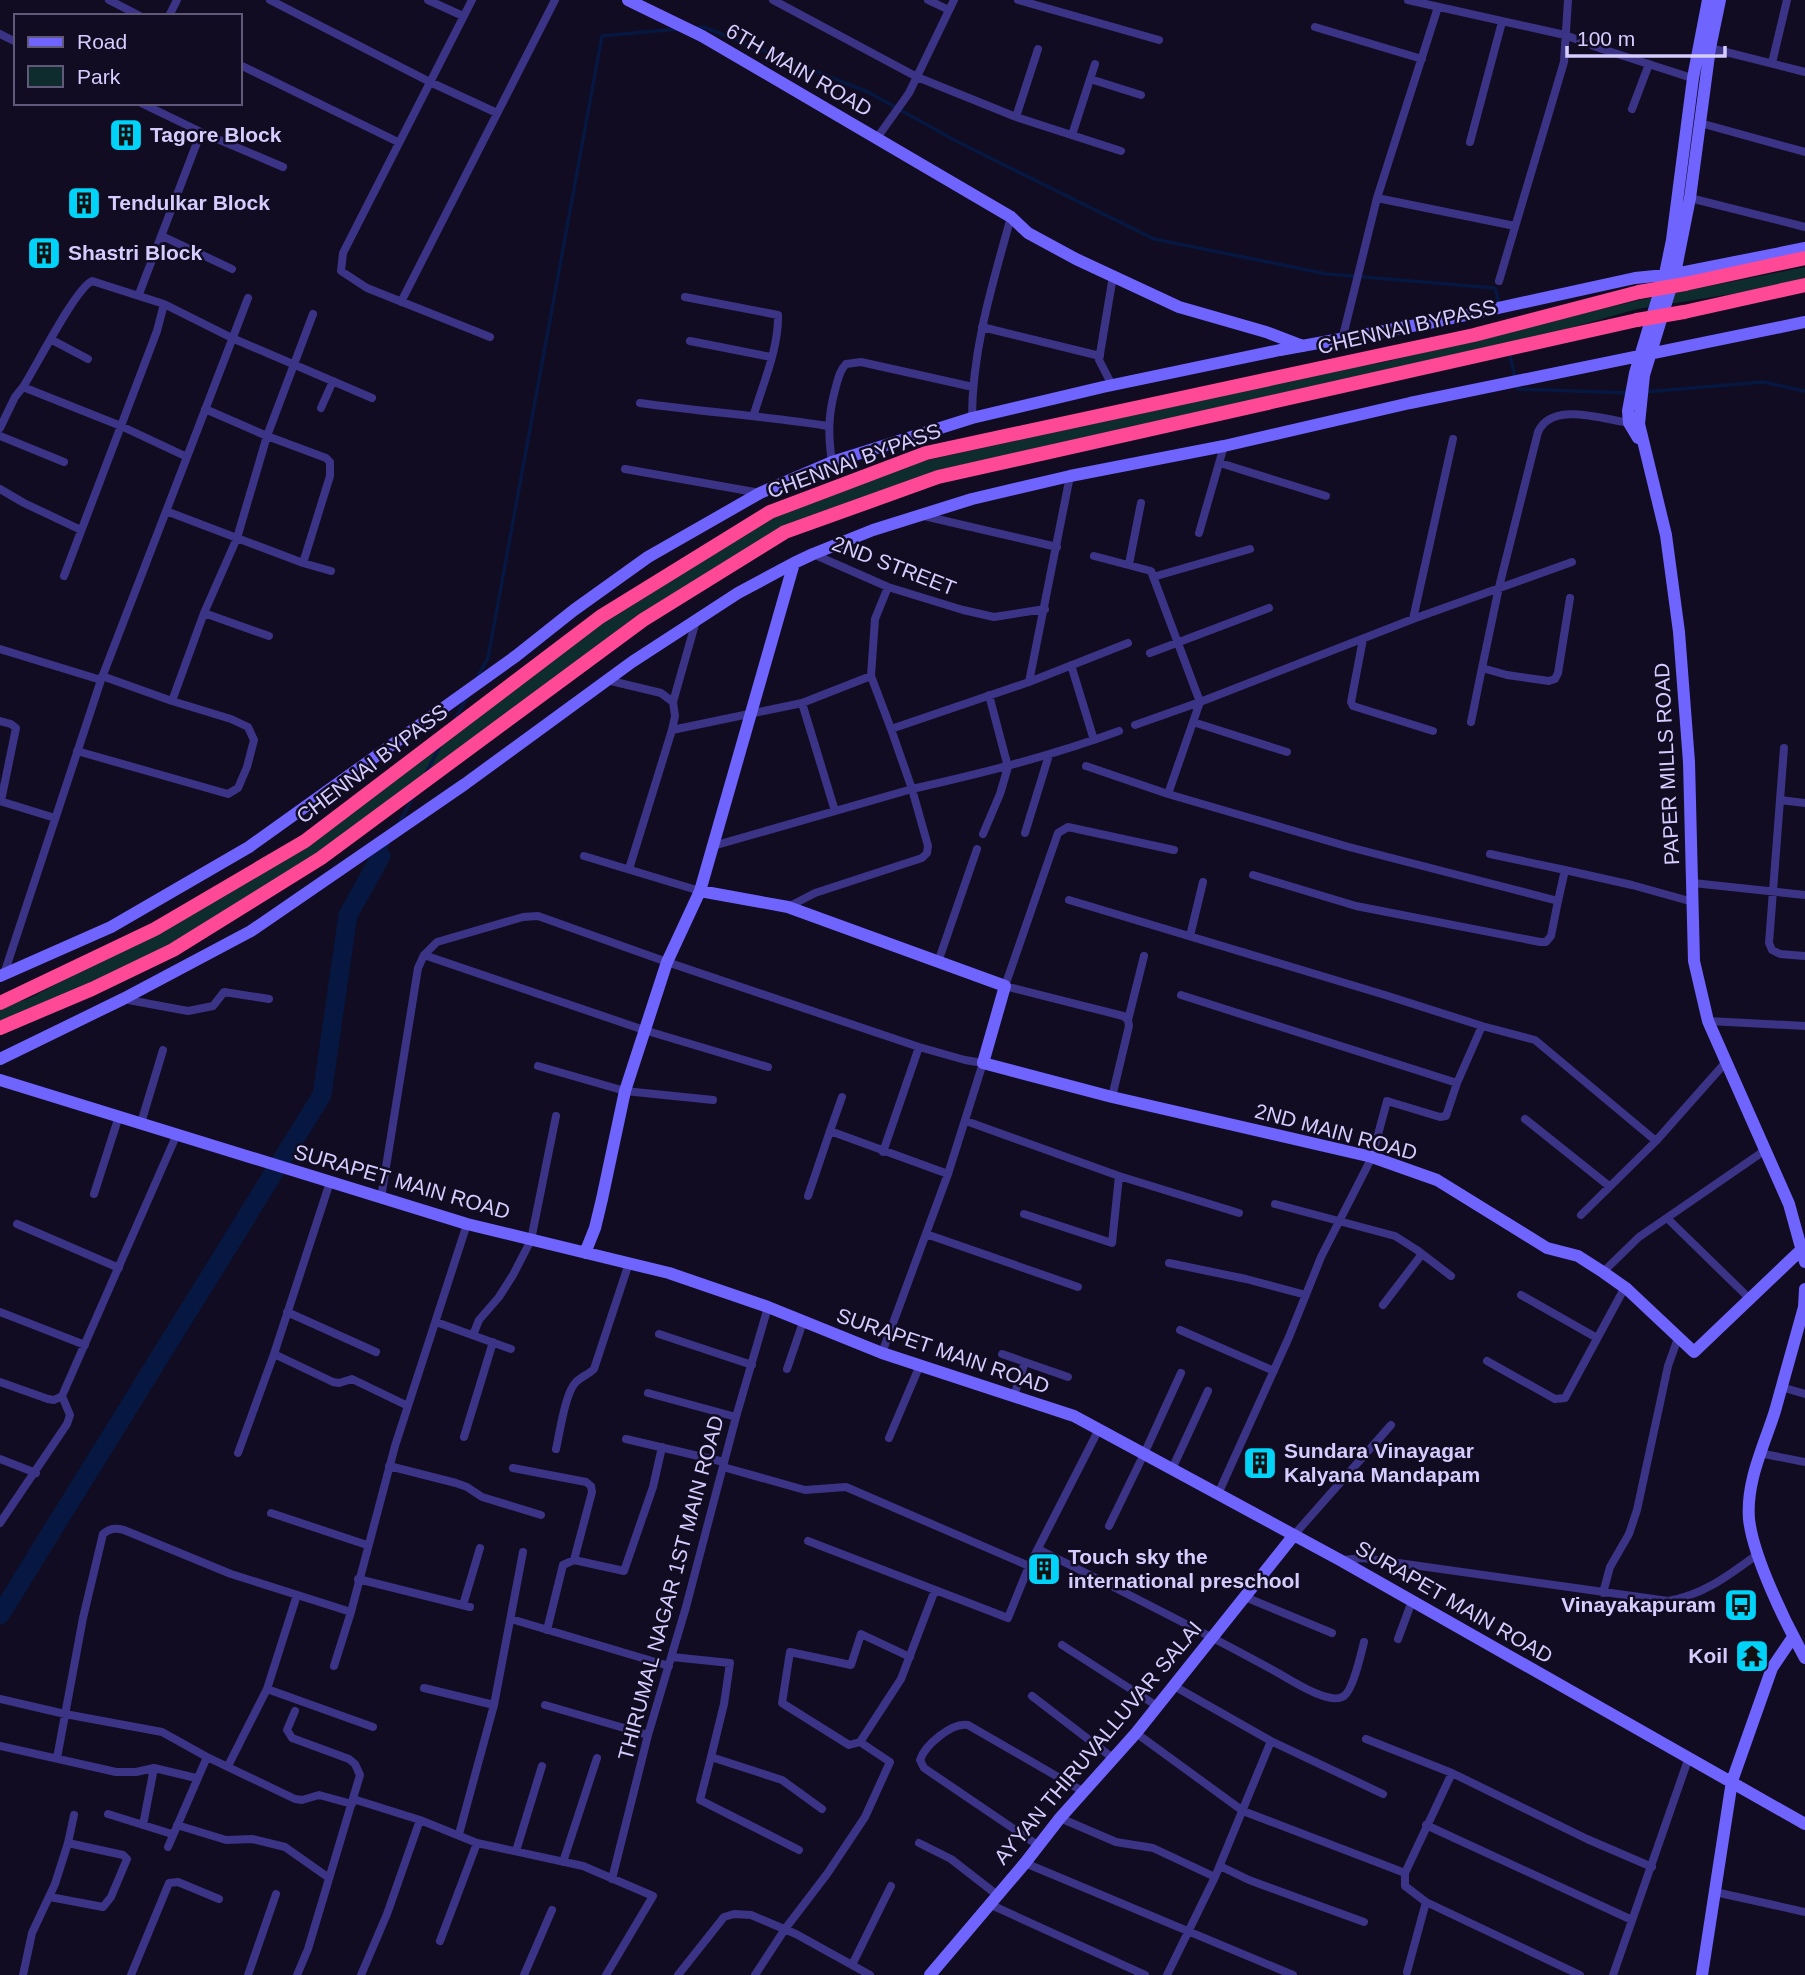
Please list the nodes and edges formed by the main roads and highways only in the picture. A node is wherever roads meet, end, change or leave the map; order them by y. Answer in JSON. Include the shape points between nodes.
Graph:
{"nodes":[{"id":1,"x":1805,"y":258,"type":"edge"},
{"id":2,"x":1805,"y":285,"type":"edge"},
{"id":3,"x":0,"y":1003,"type":"edge"},
{"id":4,"x":0,"y":1028,"type":"edge"}],
"edges":[{"from":1,"to":3,"type":"highway","name":"CHENNAI BYPASS","bridge":true,"via":[[1675,277],[1639,292],[1474,335],[926,453],[770,512],[600,617],[293,848],[155,929]]},
{"from":2,"to":4,"type":"highway","name":"CHENNAI BYPASS","bridge":true,"via":[[938,477],[785,532],[643,620],[321,858],[173,950]]}]}
